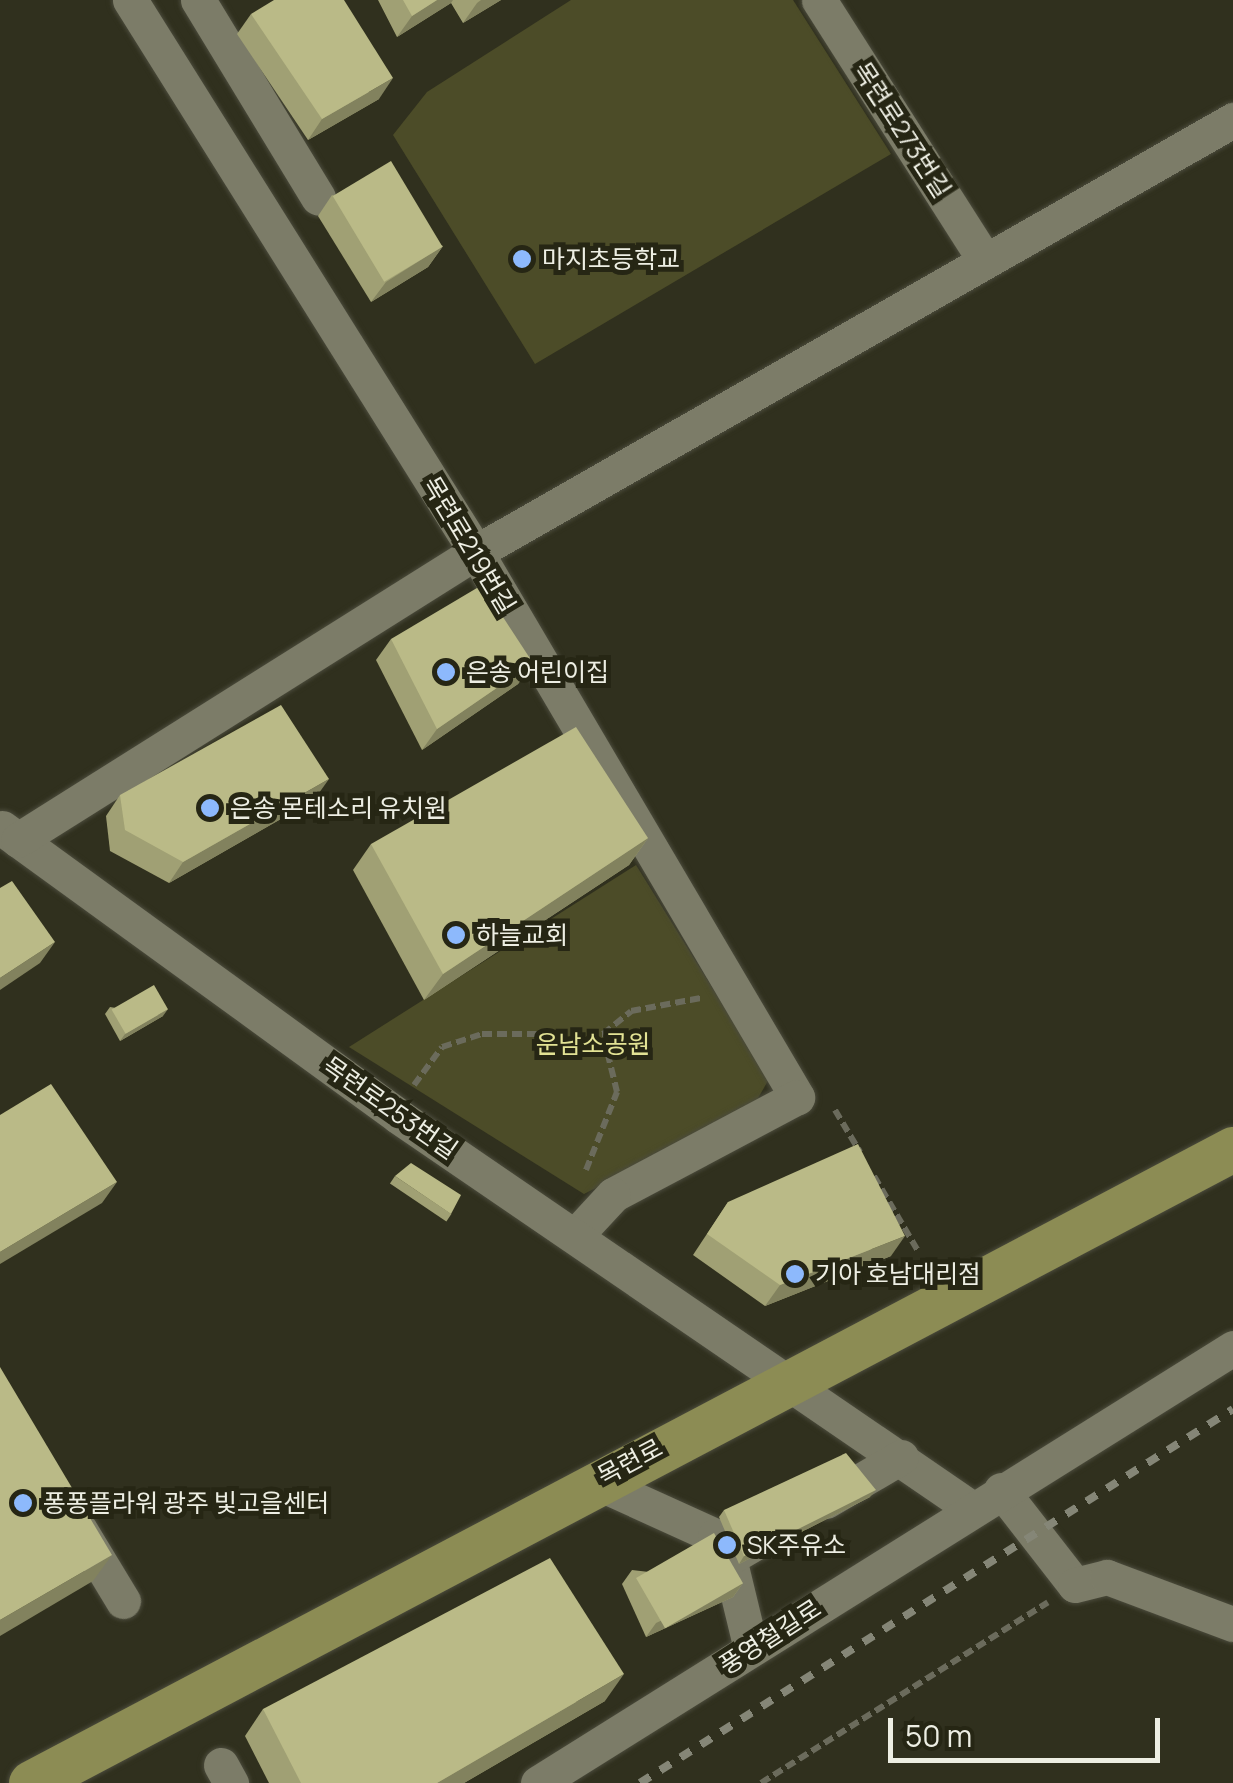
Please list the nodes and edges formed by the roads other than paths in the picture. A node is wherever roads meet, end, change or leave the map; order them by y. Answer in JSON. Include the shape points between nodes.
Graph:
{"nodes":[{"id":1,"x":130,"y":0,"type":"edge"},
{"id":2,"x":198,"y":0,"type":"edge"},
{"id":3,"x":819,"y":0,"type":"edge"},
{"id":4,"x":1233,"y":120,"type":"edge"},
{"id":5,"x":318,"y":197,"type":"dead end"},
{"id":6,"x":986,"y":260,"type":"junction"},
{"id":7,"x":476,"y":552,"type":"junction"},
{"id":8,"x":9,"y":833,"type":"edge"},
{"id":9,"x":1233,"y":1149,"type":"edge"},
{"id":10,"x":576,"y":1235,"type":"junction"},
{"id":11,"x":1233,"y":1348,"type":"edge"},
{"id":12,"x":788,"y":1376,"type":"junction"},
{"id":13,"x":890,"y":1450,"type":"junction"},
{"id":14,"x":594,"y":1480,"type":"junction"},
{"id":15,"x":62,"y":1498,"type":"edge"},
{"id":16,"x":986,"y":1499,"type":"junction"},
{"id":17,"x":722,"y":1547,"type":"junction"},
{"id":18,"x":123,"y":1601,"type":"dead end"},
{"id":19,"x":1233,"y":1624,"type":"edge"},
{"id":20,"x":750,"y":1649,"type":"junction"},
{"id":21,"x":31,"y":1783,"type":"edge"},
{"id":22,"x":538,"y":1783,"type":"edge"}],
"edges":[{"from":1,"to":7,"type":"street","name":"목련로219번길"},
{"from":2,"to":5,"type":"street"},
{"from":3,"to":6,"type":"street","name":"목련로273번길"},
{"from":4,"to":6,"type":"street"},
{"from":6,"to":7,"type":"street"},
{"from":7,"to":8,"type":"street"},
{"from":7,"to":10,"type":"street","name":"목련로219번길","via":[[797,1097],[613,1195]]},
{"from":8,"to":10,"type":"street","name":"목련로253번길"},
{"from":9,"to":12,"type":"main road","name":"목련로"},
{"from":10,"to":12,"type":"street","name":"목련로253번길"},
{"from":11,"to":16,"type":"street","name":"풍영철길로"},
{"from":12,"to":13,"type":"street","name":"목련로253번길"},
{"from":12,"to":14,"type":"main road","name":"목련로"},
{"from":13,"to":16,"type":"street","name":"목련로253번길"},
{"from":13,"to":17,"type":"street"},
{"from":13,"to":17,"type":"street","via":[[789,1494]]},
{"from":14,"to":17,"type":"street"},
{"from":14,"to":21,"type":"main road","name":"목련로"},
{"from":15,"to":18,"type":"street"},
{"from":16,"to":19,"type":"street","via":[[1075,1585],[1106,1577]]},
{"from":16,"to":20,"type":"street","name":"풍영철길로"},
{"from":17,"to":20,"type":"street"},
{"from":20,"to":22,"type":"street","name":"풍영철길로"}]}
